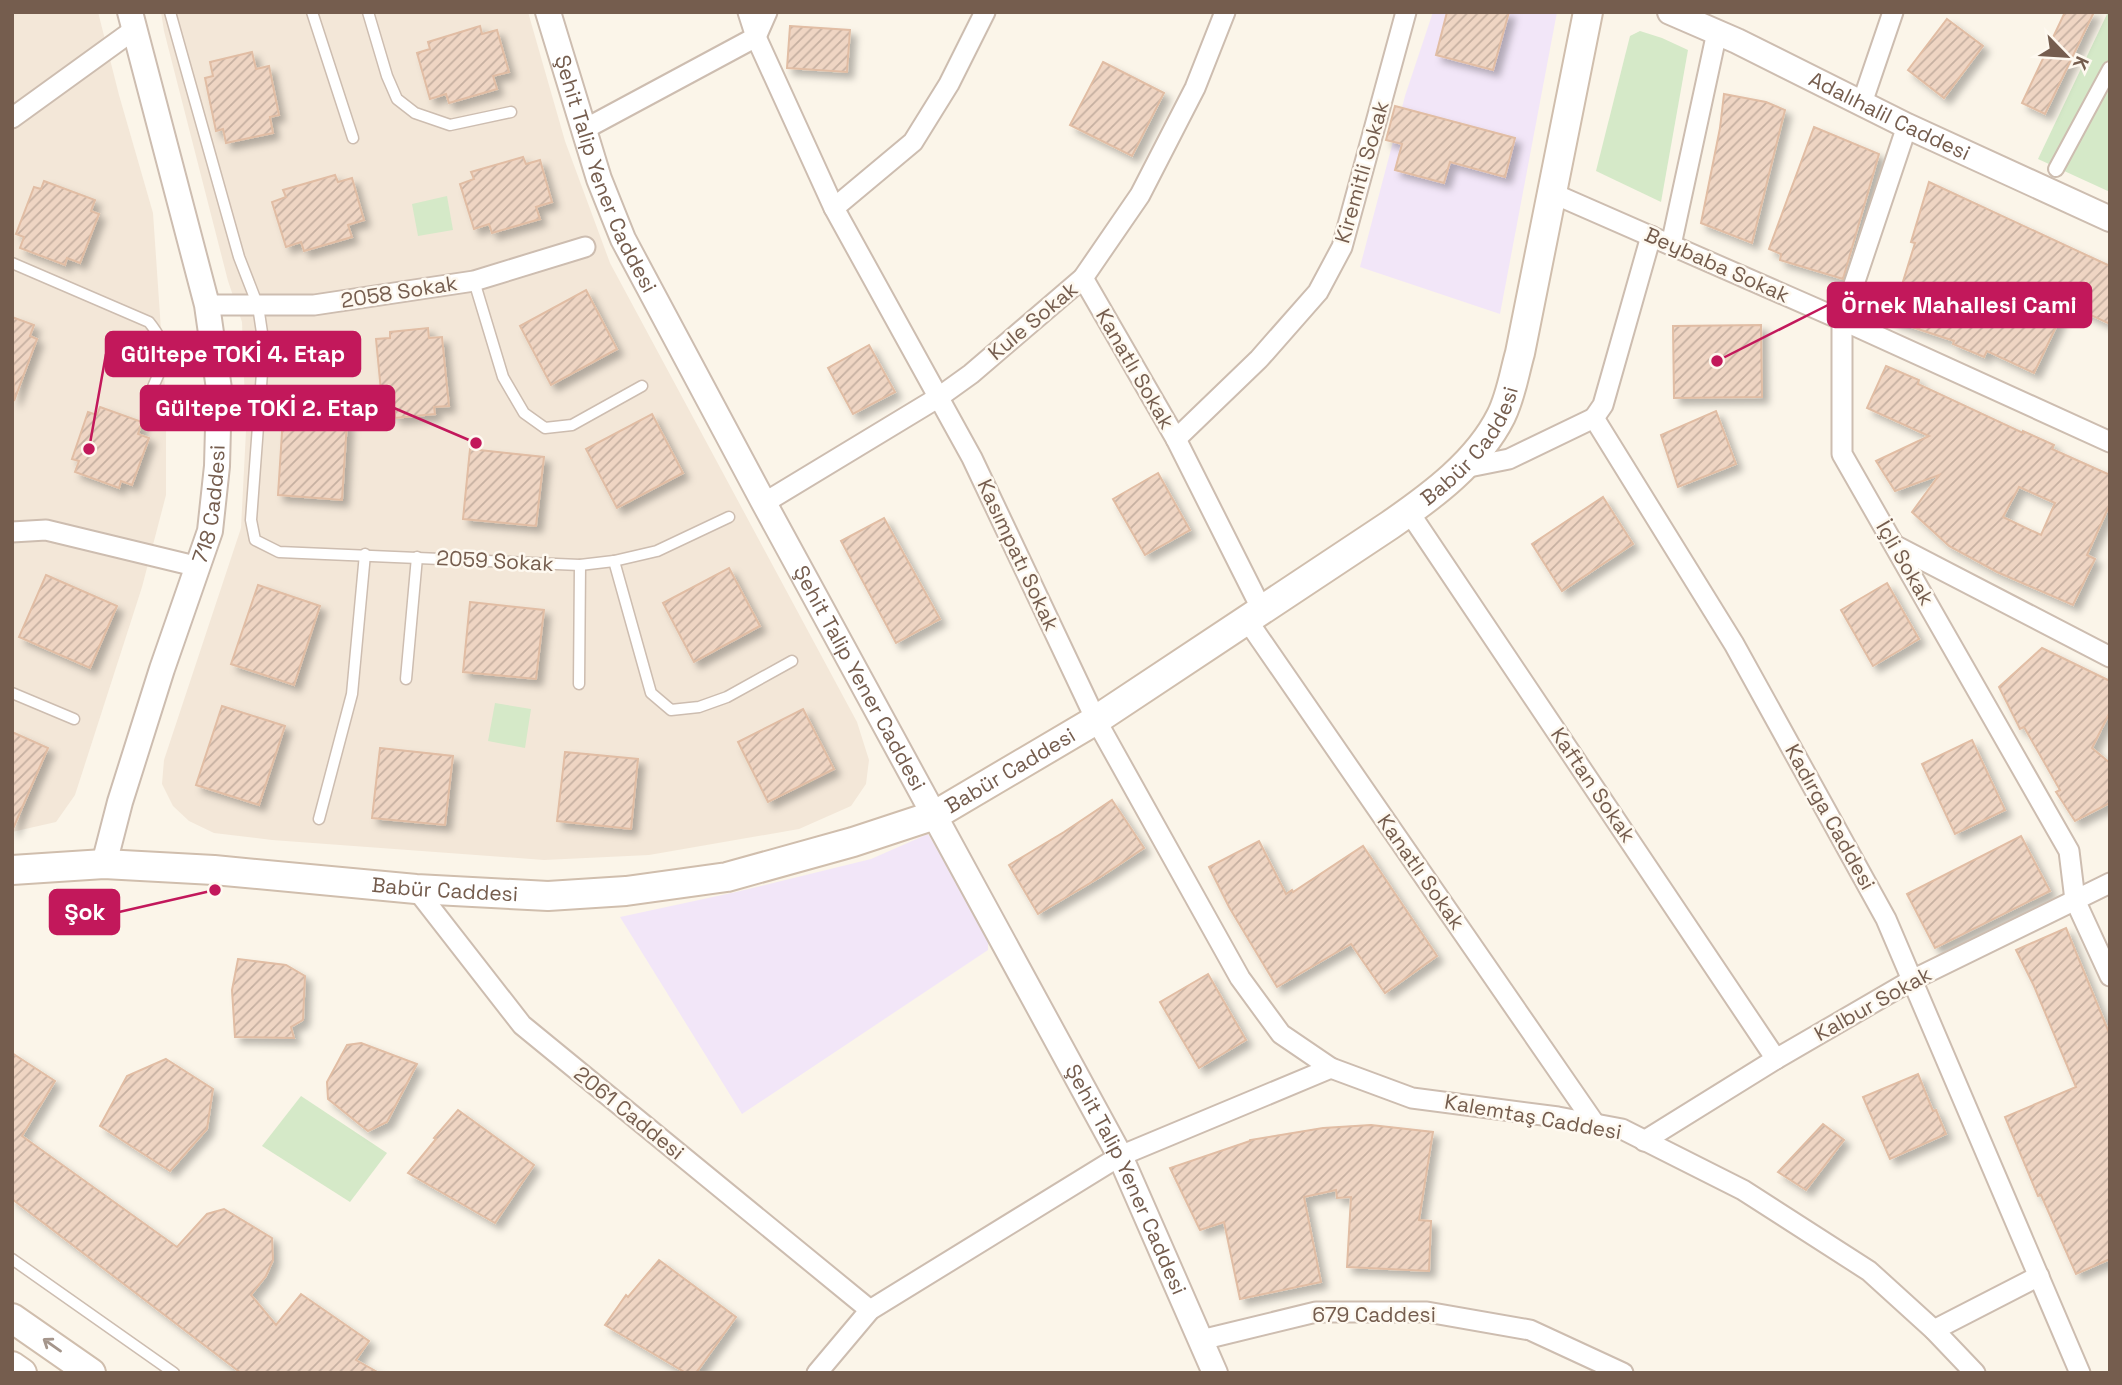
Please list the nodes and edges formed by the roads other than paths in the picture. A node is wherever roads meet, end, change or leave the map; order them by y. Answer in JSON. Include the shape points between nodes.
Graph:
{"nodes":[{"id":1,"x":170,"y":12,"type":"edge"},
{"id":2,"x":312,"y":12,"type":"edge"},
{"id":3,"x":368,"y":12,"type":"edge"},
{"id":4,"x":548,"y":12,"type":"edge"},
{"id":5,"x":748,"y":12,"type":"edge"},
{"id":6,"x":767,"y":12,"type":"edge"},
{"id":7,"x":985,"y":12,"type":"edge"},
{"id":8,"x":1406,"y":12,"type":"edge"},
{"id":9,"x":1588,"y":12,"type":"edge"},
{"id":10,"x":1671,"y":12,"type":"edge"},
{"id":11,"x":1893,"y":12,"type":"edge"},
{"id":12,"x":1224,"y":15,"type":"edge"},
{"id":13,"x":133,"y":21,"type":"edge"},
{"id":14,"x":1717,"y":32,"type":"junction"},
{"id":15,"x":756,"y":37,"type":"junction"},
{"id":16,"x":2110,"y":69,"type":"edge"},
{"id":17,"x":1862,"y":103,"type":"junction"},
{"id":18,"x":511,"y":112,"type":"dead end"},
{"id":19,"x":13,"y":115,"type":"edge"},
{"id":20,"x":1907,"y":126,"type":"junction"},
{"id":21,"x":583,"y":130,"type":"junction"},
{"id":22,"x":354,"y":138,"type":"dead end"},
{"id":23,"x":2056,"y":169,"type":"dead end"},
{"id":24,"x":1552,"y":193,"type":"junction"},
{"id":25,"x":834,"y":208,"type":"junction"},
{"id":26,"x":2110,"y":219,"type":"edge"},
{"id":27,"x":1651,"y":236,"type":"junction"},
{"id":28,"x":1671,"y":245,"type":"junction"},
{"id":29,"x":585,"y":247,"type":"dead end"},
{"id":30,"x":12,"y":263,"type":"edge"},
{"id":31,"x":1083,"y":278,"type":"junction"},
{"id":32,"x":474,"y":281,"type":"junction"},
{"id":33,"x":207,"y":305,"type":"junction"},
{"id":34,"x":258,"y":306,"type":"junction"},
{"id":35,"x":1842,"y":320,"type":"junction"},
{"id":36,"x":642,"y":386,"type":"dead end"},
{"id":37,"x":153,"y":387,"type":"dead end"},
{"id":38,"x":939,"y":397,"type":"junction"},
{"id":39,"x":1594,"y":418,"type":"junction"},
{"id":40,"x":1177,"y":439,"type":"junction"},
{"id":41,"x":2110,"y":442,"type":"edge"},
{"id":42,"x":1459,"y":469,"type":"junction"},
{"id":43,"x":764,"y":503,"type":"junction"},
{"id":44,"x":1409,"y":512,"type":"junction"},
{"id":45,"x":729,"y":517,"type":"dead end"},
{"id":46,"x":12,"y":532,"type":"edge"},
{"id":47,"x":1895,"y":546,"type":"junction"},
{"id":48,"x":365,"y":554,"type":"junction"},
{"id":49,"x":417,"y":557,"type":"junction"},
{"id":50,"x":614,"y":561,"type":"junction"},
{"id":51,"x":580,"y":565,"type":"junction"},
{"id":52,"x":199,"y":567,"type":"junction"},
{"id":53,"x":1255,"y":615,"type":"junction"},
{"id":54,"x":2110,"y":657,"type":"edge"},
{"id":55,"x":792,"y":661,"type":"dead end"},
{"id":56,"x":406,"y":680,"type":"dead end"},
{"id":57,"x":579,"y":684,"type":"dead end"},
{"id":58,"x":12,"y":693,"type":"edge"},
{"id":59,"x":74,"y":719,"type":"dead end"},
{"id":60,"x":1096,"y":720,"type":"junction"},
{"id":61,"x":935,"y":815,"type":"junction"},
{"id":62,"x":319,"y":819,"type":"dead end"},
{"id":63,"x":104,"y":864,"type":"junction"},
{"id":64,"x":12,"y":870,"type":"edge"},
{"id":65,"x":2110,"y":883,"type":"edge"},
{"id":66,"x":416,"y":889,"type":"junction"},
{"id":67,"x":2075,"y":900,"type":"junction"},
{"id":68,"x":2110,"y":976,"type":"edge"},
{"id":69,"x":1912,"y":981,"type":"junction"},
{"id":70,"x":1776,"y":1059,"type":"junction"},
{"id":71,"x":1331,"y":1068,"type":"junction"},
{"id":72,"x":1595,"y":1124,"type":"junction"},
{"id":73,"x":1644,"y":1141,"type":"junction"},
{"id":74,"x":1120,"y":1156,"type":"junction"},
{"id":75,"x":12,"y":1259,"type":"edge"},
{"id":76,"x":2039,"y":1276,"type":"junction"},
{"id":77,"x":870,"y":1310,"type":"junction"},
{"id":78,"x":12,"y":1318,"type":"edge"},
{"id":79,"x":1934,"y":1330,"type":"junction"},
{"id":80,"x":1201,"y":1340,"type":"junction"},
{"id":81,"x":12,"y":1366,"type":"edge"},
{"id":82,"x":22,"y":1373,"type":"edge"},
{"id":83,"x":91,"y":1373,"type":"edge"},
{"id":84,"x":174,"y":1373,"type":"edge"},
{"id":85,"x":817,"y":1373,"type":"edge"},
{"id":86,"x":1215,"y":1373,"type":"edge"},
{"id":87,"x":1623,"y":1373,"type":"edge"},
{"id":88,"x":1975,"y":1373,"type":"edge"},
{"id":89,"x":2080,"y":1373,"type":"edge"}],
"edges":[{"from":1,"to":34,"type":"lane","via":[[239,257]]},
{"from":2,"to":22,"type":"lane"},
{"from":3,"to":18,"type":"lane","via":[[397,99],[415,113],[450,125]]},
{"from":4,"to":21,"type":"street","name":"Şehit Talip Yener Caddesi"},
{"from":5,"to":15,"type":"street","name":"Kasımpatı Sokak"},
{"from":6,"to":15,"type":"street"},
{"from":7,"to":25,"type":"street","via":[[914,142]]},
{"from":8,"to":40,"type":"street","name":"Kiremitli Sokak","via":[[1342,247],[1318,292],[1259,359]]},
{"from":9,"to":24,"type":"main road","name":"Babür Caddesi"},
{"from":10,"to":14,"type":"street","name":"Adalıhalil Caddesi"},
{"from":11,"to":17,"type":"street"},
{"from":12,"to":31,"type":"street","name":"Kule Sokak","via":[[1195,88],[1140,195]]},
{"from":13,"to":19,"type":"street"},
{"from":13,"to":33,"type":"street","name":"718 Caddesi"},
{"from":14,"to":17,"type":"street","name":"Adalıhalil Caddesi"},
{"from":14,"to":28,"type":"street"},
{"from":15,"to":21,"type":"street"},
{"from":15,"to":25,"type":"street","name":"Kasımpatı Sokak"},
{"from":16,"to":23,"type":"street"},
{"from":17,"to":20,"type":"street","name":"Adalıhalil Caddesi"},
{"from":20,"to":26,"type":"street","name":"Adalıhalil Caddesi"},
{"from":20,"to":35,"type":"street","name":"İçli Sokak"},
{"from":21,"to":43,"type":"street","name":"Şehit Talip Yener Caddesi","via":[[623,239]]},
{"from":24,"to":27,"type":"street","name":"Beybaba Sokak"},
{"from":24,"to":42,"type":"main road","name":"Babür Caddesi","via":[[1510,393],[1493,430]]},
{"from":25,"to":38,"type":"street","name":"Kasımpatı Sokak"},
{"from":27,"to":28,"type":"street","name":"Beybaba Sokak"},
{"from":27,"to":39,"type":"street","via":[[1603,405]]},
{"from":28,"to":35,"type":"street","name":"Beybaba Sokak"},
{"from":29,"to":32,"type":"street","name":"2058 Sokak"},
{"from":30,"to":37,"type":"lane","via":[[149,323],[163,339],[165,359]]},
{"from":31,"to":38,"type":"street","name":"Kule Sokak"},
{"from":31,"to":40,"type":"street","name":"Kanatlı Sokak"},
{"from":32,"to":34,"type":"street","name":"2058 Sokak","via":[[314,305]]},
{"from":32,"to":36,"type":"lane","via":[[503,377],[524,414],[545,428],[572,425]]},
{"from":33,"to":34,"type":"street","name":"2058 Sokak"},
{"from":33,"to":52,"type":"street","name":"718 Caddesi","via":[[219,389],[210,531]]},
{"from":34,"to":48,"type":"lane","name":"2059 Sokak","via":[[264,346],[251,520],[255,540],[279,552]]},
{"from":35,"to":41,"type":"street","name":"Beybaba Sokak"},
{"from":35,"to":47,"type":"street","name":"İçli Sokak","via":[[1842,454]]},
{"from":38,"to":43,"type":"street","name":"Kule Sokak"},
{"from":38,"to":60,"type":"street","name":"Kasımpatı Sokak"},
{"from":39,"to":42,"type":"street","via":[[1509,458]]},
{"from":39,"to":69,"type":"street","name":"Kadırga Caddesi","via":[[1734,644],[1886,919]]},
{"from":40,"to":53,"type":"street","name":"Kanatlı Sokak"},
{"from":42,"to":44,"type":"main road","name":"Babür Caddesi"},
{"from":43,"to":61,"type":"street","name":"Şehit Talip Yener Caddesi"},
{"from":44,"to":53,"type":"main road","name":"Babür Caddesi"},
{"from":44,"to":70,"type":"street","name":"Kaftan Sokak"},
{"from":45,"to":50,"type":"lane","name":"2059 Sokak","via":[[657,551]]},
{"from":46,"to":52,"type":"street","via":[[46,530]]},
{"from":47,"to":54,"type":"street"},
{"from":47,"to":67,"type":"street","name":"İçli Sokak","via":[[2069,851]]},
{"from":48,"to":49,"type":"lane","name":"2059 Sokak"},
{"from":48,"to":62,"type":"lane","via":[[352,694]]},
{"from":49,"to":51,"type":"lane","name":"2059 Sokak"},
{"from":49,"to":56,"type":"lane"},
{"from":50,"to":51,"type":"lane","name":"2059 Sokak"},
{"from":50,"to":55,"type":"lane","via":[[651,693],[671,710],[727,697]]},
{"from":51,"to":57,"type":"lane"},
{"from":52,"to":63,"type":"street","name":"718 Caddesi","via":[[162,669]]},
{"from":53,"to":60,"type":"main road","name":"Babür Caddesi"},
{"from":53,"to":72,"type":"street","name":"Kanatlı Sokak"},
{"from":58,"to":59,"type":"lane"},
{"from":60,"to":61,"type":"main road","name":"Babür Caddesi"},
{"from":60,"to":71,"type":"street","name":"Kasımpatı Sokak","via":[[1240,978],[1281,1034]]},
{"from":61,"to":66,"type":"main road","name":"Babür Caddesi","via":[[727,877],[548,896]]},
{"from":61,"to":74,"type":"street","name":"Şehit Talip Yener Caddesi"},
{"from":63,"to":64,"type":"main road","name":"Babür Caddesi"},
{"from":63,"to":66,"type":"main road","name":"Babür Caddesi"},
{"from":65,"to":67,"type":"street","name":"Kalbur Sokak"},
{"from":66,"to":77,"type":"street","name":"2061 Caddesi","via":[[522,1025]]},
{"from":67,"to":68,"type":"street","name":"İçli Sokak"},
{"from":67,"to":69,"type":"street","name":"Kalbur Sokak"},
{"from":69,"to":70,"type":"street","name":"Kalbur Sokak"},
{"from":69,"to":76,"type":"street","name":"Kadırga Caddesi"},
{"from":70,"to":73,"type":"street","name":"Kalbur Sokak"},
{"from":71,"to":72,"type":"street","name":"Kalemtaş Caddesi","via":[[1412,1098]]},
{"from":71,"to":74,"type":"street"},
{"from":72,"to":73,"type":"street","name":"Kalemtaş Caddesi","via":[[1622,1129]]},
{"from":73,"to":79,"type":"street","name":"Kalemtaş Caddesi","via":[[1743,1189],[1869,1271]]},
{"from":74,"to":77,"type":"street"},
{"from":74,"to":80,"type":"street","name":"Şehit Talip Yener Caddesi"},
{"from":75,"to":84,"type":"lane"},
{"from":76,"to":79,"type":"street"},
{"from":76,"to":89,"type":"street","name":"Kadırga Caddesi"},
{"from":77,"to":85,"type":"street"},
{"from":83,"to":78,"type":"main road","one_way":true},
{"from":79,"to":88,"type":"street","name":"Kalemtaş Caddesi"},
{"from":80,"to":86,"type":"street","name":"Şehit Talip Yener Caddesi"},
{"from":80,"to":87,"type":"street","name":"679 Caddesi","via":[[1316,1312],[1427,1312],[1530,1330]]},
{"from":81,"to":82,"type":"main road"}]}
